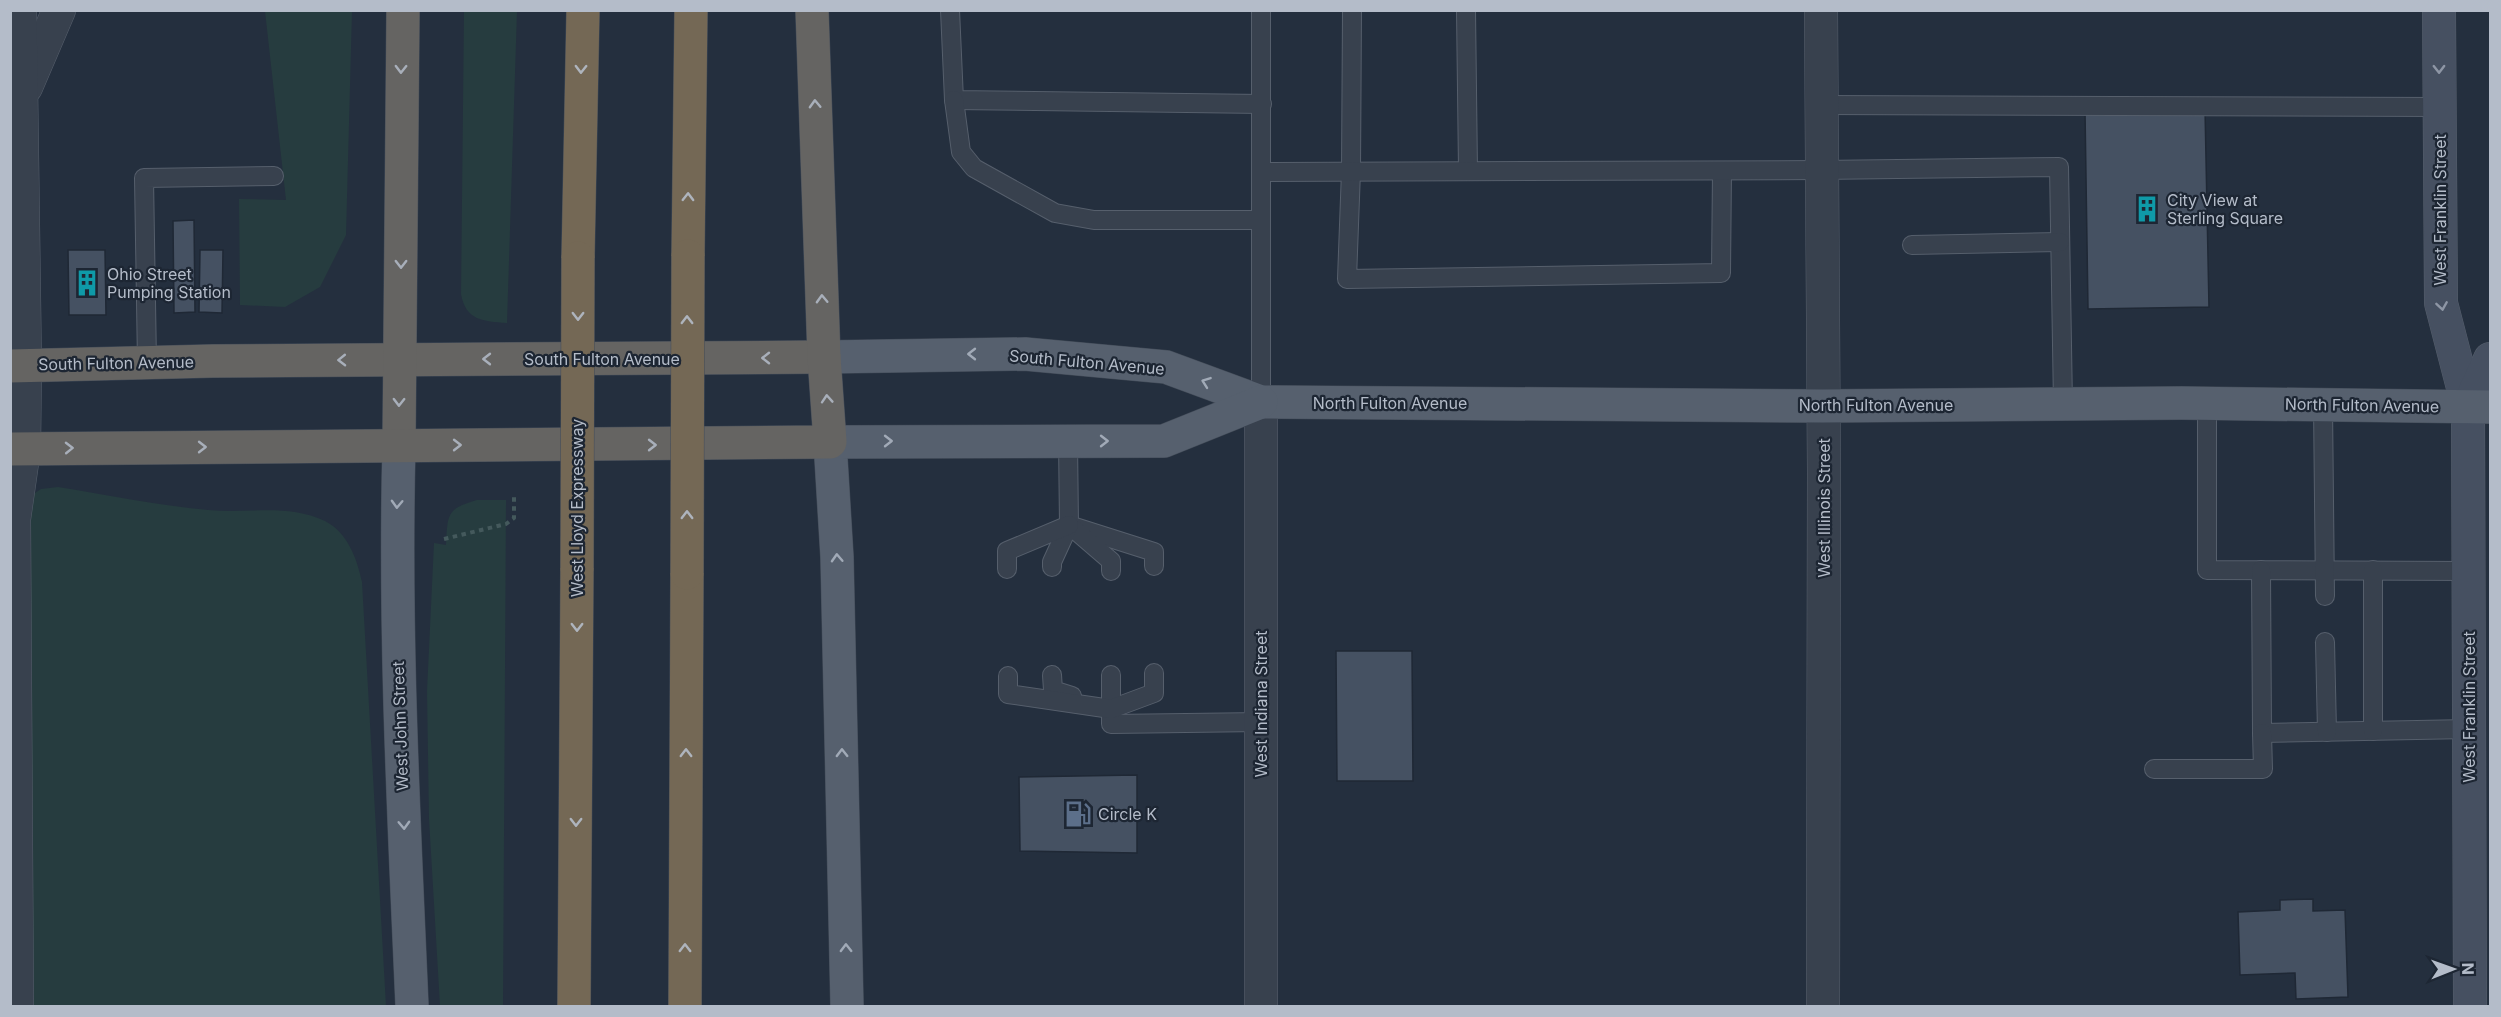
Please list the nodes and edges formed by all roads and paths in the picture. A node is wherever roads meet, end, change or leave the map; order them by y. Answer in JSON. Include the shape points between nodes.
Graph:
{"nodes":[{"id":1,"x":20,"y":10,"type":"edge"},
{"id":2,"x":59,"y":10,"type":"edge"},
{"id":3,"x":403,"y":10,"type":"edge"},
{"id":4,"x":583,"y":10,"type":"edge"},
{"id":5,"x":691,"y":10,"type":"edge"},
{"id":6,"x":812,"y":10,"type":"edge"},
{"id":7,"x":950,"y":10,"type":"edge"},
{"id":8,"x":1261,"y":10,"type":"edge"},
{"id":9,"x":1352,"y":10,"type":"edge"},
{"id":10,"x":1466,"y":10,"type":"edge"},
{"id":11,"x":1821,"y":10,"type":"edge"},
{"id":12,"x":2439,"y":10,"type":"edge"},
{"id":13,"x":21,"y":100,"type":"junction"},
{"id":14,"x":954,"y":100,"type":"junction"},
{"id":15,"x":1262,"y":104,"type":"junction"},
{"id":16,"x":1821,"y":105,"type":"junction"},
{"id":17,"x":2440,"y":107,"type":"junction"},
{"id":18,"x":1351,"y":171,"type":"junction"},
{"id":19,"x":1468,"y":171,"type":"junction"},
{"id":20,"x":1722,"y":171,"type":"junction"},
{"id":21,"x":1820,"y":171,"type":"junction"},
{"id":22,"x":1261,"y":172,"type":"junction"},
{"id":23,"x":274,"y":176,"type":"dead end"},
{"id":24,"x":1261,"y":220,"type":"junction"},
{"id":25,"x":2060,"y":242,"type":"junction"},
{"id":26,"x":1912,"y":246,"type":"dead end"},
{"id":27,"x":824,"y":357,"type":"junction"},
{"id":28,"x":400,"y":359,"type":"junction"},
{"id":29,"x":2490,"y":359,"type":"edge"},
{"id":30,"x":147,"y":363,"type":"junction"},
{"id":31,"x":18,"y":366,"type":"edge"},
{"id":32,"x":1261,"y":402,"type":"junction"},
{"id":33,"x":2207,"y":403,"type":"junction"},
{"id":34,"x":2063,"y":404,"type":"junction"},
{"id":35,"x":2323,"y":405,"type":"junction"},
{"id":36,"x":1823,"y":406,"type":"junction"},
{"id":37,"x":2479,"y":407,"type":"edge"},
{"id":38,"x":1068,"y":441,"type":"junction"},
{"id":39,"x":830,"y":442,"type":"junction"},
{"id":40,"x":399,"y":446,"type":"junction"},
{"id":41,"x":17,"y":449,"type":"edge"},
{"id":42,"x":514,"y":493,"type":"dead end"},
{"id":43,"x":1069,"y":525,"type":"junction"},
{"id":44,"x":444,"y":540,"type":"dead end"},
{"id":45,"x":1154,"y":566,"type":"dead end"},
{"id":46,"x":1052,"y":567,"type":"dead end"},
{"id":47,"x":1007,"y":569,"type":"dead end"},
{"id":48,"x":2261,"y":570,"type":"junction"},
{"id":49,"x":2324,"y":570,"type":"junction"},
{"id":50,"x":2373,"y":570,"type":"junction"},
{"id":51,"x":1111,"y":571,"type":"dead end"},
{"id":52,"x":2469,"y":571,"type":"junction"},
{"id":53,"x":2325,"y":596,"type":"dead end"},
{"id":54,"x":2325,"y":642,"type":"dead end"},
{"id":55,"x":1154,"y":673,"type":"dead end"},
{"id":56,"x":1052,"y":675,"type":"dead end"},
{"id":57,"x":1111,"y":675,"type":"dead end"},
{"id":58,"x":1008,"y":676,"type":"dead end"},
{"id":59,"x":1111,"y":709,"type":"junction"},
{"id":60,"x":1261,"y":722,"type":"junction"},
{"id":61,"x":2469,"y":729,"type":"junction"},
{"id":62,"x":2373,"y":731,"type":"junction"},
{"id":63,"x":2327,"y":732,"type":"junction"},
{"id":64,"x":2262,"y":733,"type":"junction"},
{"id":65,"x":2154,"y":769,"type":"dead end"},
{"id":66,"x":17,"y":1006,"type":"edge"},
{"id":67,"x":411,"y":1006,"type":"edge"},
{"id":68,"x":574,"y":1006,"type":"edge"},
{"id":69,"x":685,"y":1006,"type":"edge"},
{"id":70,"x":847,"y":1006,"type":"edge"},
{"id":71,"x":1261,"y":1006,"type":"edge"},
{"id":72,"x":1823,"y":1006,"type":"edge"},
{"id":73,"x":2470,"y":1006,"type":"edge"}],
"edges":[{"from":1,"to":13,"type":"street"},
{"from":2,"to":13,"type":"street"},
{"from":3,"to":28,"type":"highway","one_way":true},
{"from":4,"to":68,"type":"highway","name":"West Lloyd Expressway","one_way":true,"bridge":true},
{"from":69,"to":5,"type":"highway","one_way":true,"bridge":true},
{"from":27,"to":6,"type":"highway","one_way":true},
{"from":7,"to":14,"type":"lane"},
{"from":8,"to":15,"type":"lane"},
{"from":9,"to":18,"type":"lane"},
{"from":10,"to":19,"type":"lane"},
{"from":11,"to":16,"type":"street","name":"West Illinois Street"},
{"from":12,"to":17,"type":"main road","name":"West Franklin Street","one_way":true},
{"from":13,"to":31,"type":"street"},
{"from":14,"to":15,"type":"lane"},
{"from":14,"to":24,"type":"lane","via":[[961,152],[974,168],[1055,213],[1094,220]]},
{"from":15,"to":22,"type":"lane"},
{"from":16,"to":17,"type":"lane"},
{"from":16,"to":21,"type":"street","name":"West Illinois Street"},
{"from":17,"to":37,"type":"main road","name":"West Franklin Street","one_way":true,"via":[[2441,303]]},
{"from":18,"to":19,"type":"lane"},
{"from":18,"to":20,"type":"lane","via":[[1347,279],[1721,273]]},
{"from":18,"to":22,"type":"lane"},
{"from":19,"to":20,"type":"lane"},
{"from":20,"to":21,"type":"lane"},
{"from":21,"to":25,"type":"lane","via":[[2059,167]]},
{"from":21,"to":36,"type":"street","name":"West Illinois Street"},
{"from":22,"to":24,"type":"lane"},
{"from":23,"to":30,"type":"lane","via":[[144,178]]},
{"from":24,"to":32,"type":"lane"},
{"from":25,"to":26,"type":"lane"},
{"from":25,"to":34,"type":"lane"},
{"from":27,"to":28,"type":"highway","name":"South Fulton Avenue","one_way":true},
{"from":32,"to":27,"type":"main road","name":"South Fulton Avenue","one_way":true,"via":[[1166,367],[1025,354]]},
{"from":39,"to":27,"type":"highway","one_way":true},
{"from":28,"to":30,"type":"highway","name":"South Fulton Avenue","one_way":true},
{"from":28,"to":40,"type":"highway","one_way":true},
{"from":29,"to":37,"type":"main road","name":"West Franklin Street"},
{"from":30,"to":31,"type":"highway","name":"South Fulton Avenue"},
{"from":31,"to":41,"type":"street"},
{"from":32,"to":36,"type":"main road","name":"North Fulton Avenue"},
{"from":38,"to":32,"type":"main road","one_way":true,"via":[[1164,441]]},
{"from":32,"to":60,"type":"street","name":"West Indiana Street"},
{"from":33,"to":34,"type":"main road","name":"North Fulton Avenue"},
{"from":33,"to":35,"type":"main road","name":"North Fulton Avenue"},
{"from":33,"to":48,"type":"lane","via":[[2207,570]]},
{"from":34,"to":36,"type":"main road","name":"North Fulton Avenue"},
{"from":35,"to":37,"type":"main road","name":"North Fulton Avenue"},
{"from":35,"to":49,"type":"lane"},
{"from":36,"to":72,"type":"street","name":"West Illinois Street"},
{"from":37,"to":52,"type":"main road","name":"West Franklin Street"},
{"from":39,"to":38,"type":"main road","one_way":true},
{"from":38,"to":43,"type":"lane"},
{"from":40,"to":39,"type":"highway","one_way":true},
{"from":70,"to":39,"type":"main road","one_way":true,"via":[[837,557]]},
{"from":41,"to":40,"type":"highway","one_way":true},
{"from":40,"to":67,"type":"main road","name":"West John Street","one_way":true,"via":[[398,691]]},
{"from":41,"to":66,"type":"street"},
{"from":42,"to":44,"type":"path","via":[[514,518],[506,525]]},
{"from":43,"to":45,"type":"lane","via":[[1154,552]]},
{"from":43,"to":46,"type":"lane"},
{"from":43,"to":47,"type":"lane","via":[[1007,551]]},
{"from":43,"to":51,"type":"lane","via":[[1111,561]]},
{"from":48,"to":49,"type":"lane"},
{"from":48,"to":64,"type":"lane"},
{"from":49,"to":50,"type":"lane"},
{"from":49,"to":53,"type":"lane"},
{"from":50,"to":52,"type":"lane"},
{"from":50,"to":62,"type":"lane"},
{"from":52,"to":61,"type":"main road","name":"West Franklin Street"},
{"from":54,"to":63,"type":"lane"},
{"from":55,"to":59,"type":"lane","via":[[1154,693]]},
{"from":56,"to":59,"type":"lane","via":[[1053,690]]},
{"from":57,"to":59,"type":"lane"},
{"from":58,"to":59,"type":"lane","via":[[1008,694]]},
{"from":59,"to":60,"type":"lane","via":[[1111,724]]},
{"from":60,"to":71,"type":"street","name":"West Indiana Street"},
{"from":61,"to":62,"type":"lane"},
{"from":61,"to":73,"type":"main road","name":"West Franklin Street"},
{"from":62,"to":63,"type":"lane"},
{"from":63,"to":64,"type":"lane"},
{"from":64,"to":65,"type":"lane","via":[[2263,769]]}]}
